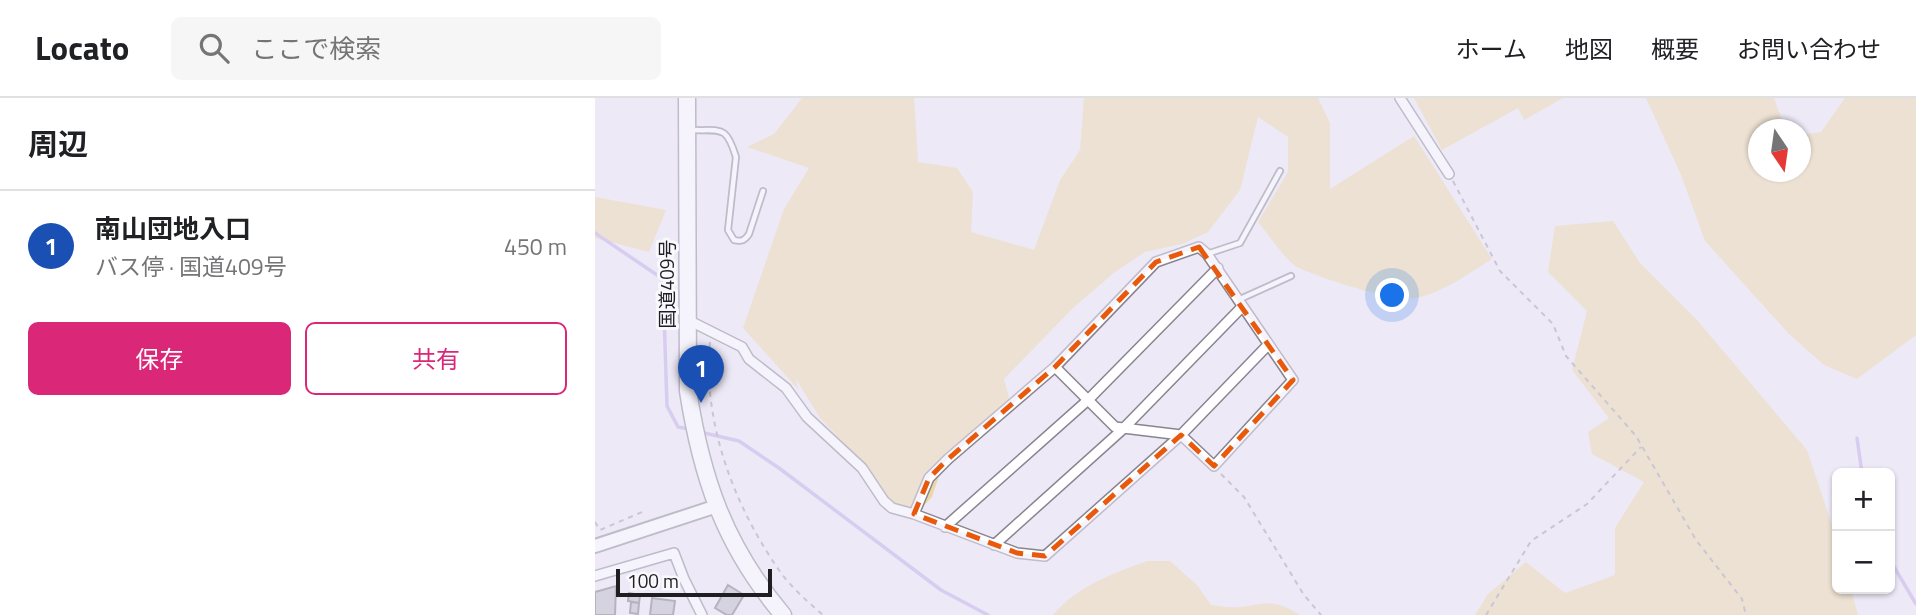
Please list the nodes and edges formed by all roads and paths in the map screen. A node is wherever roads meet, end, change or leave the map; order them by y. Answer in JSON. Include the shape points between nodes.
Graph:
{"nodes":[{"id":1,"x":687,"y":98,"type":"edge"},
{"id":2,"x":1400,"y":98,"type":"edge"},
{"id":3,"x":688,"y":130,"type":"junction"},
{"id":4,"x":1280,"y":171,"type":"dead end"},
{"id":5,"x":1449,"y":174,"type":"joint"},
{"id":6,"x":763,"y":191,"type":"dead end"},
{"id":7,"x":1207,"y":254,"type":"junction"},
{"id":8,"x":1217,"y":268,"type":"junction"},
{"id":9,"x":1291,"y":276,"type":"dead end"},
{"id":10,"x":1240,"y":304,"type":"junction"},
{"id":11,"x":686,"y":319,"type":"junction"},
{"id":12,"x":712,"y":330,"type":"junction"},
{"id":13,"x":1268,"y":345,"type":"junction"},
{"id":14,"x":1055,"y":367,"type":"junction"},
{"id":15,"x":1088,"y":400,"type":"junction"},
{"id":16,"x":1123,"y":429,"type":"junction"},
{"id":17,"x":1181,"y":435,"type":"junction"},
{"id":18,"x":1641,"y":446,"type":"junction"},
{"id":19,"x":1214,"y":467,"type":"junction"},
{"id":20,"x":717,"y":506,"type":"junction"},
{"id":21,"x":642,"y":512,"type":"dead end"},
{"id":22,"x":914,"y":514,"type":"junction"},
{"id":23,"x":595,"y":522,"type":"edge"},
{"id":24,"x":946,"y":527,"type":"junction"},
{"id":25,"x":994,"y":545,"type":"junction"},
{"id":26,"x":595,"y":546,"type":"edge"},
{"id":27,"x":595,"y":576,"type":"edge"},
{"id":28,"x":702,"y":615,"type":"edge"},
{"id":29,"x":783,"y":615,"type":"edge"},
{"id":30,"x":823,"y":615,"type":"edge"},
{"id":31,"x":1321,"y":615,"type":"edge"},
{"id":32,"x":1486,"y":615,"type":"edge"},
{"id":33,"x":1746,"y":615,"type":"edge"}],
"edges":[{"from":1,"to":3,"type":"highway","name":"国道409号"},
{"from":2,"to":5,"type":"street"},
{"from":3,"to":6,"type":"lane","via":[[722,131],[733,146],[736,157],[728,230],[734,240],[749,234]]},
{"from":3,"to":11,"type":"highway","name":"国道409号"},
{"from":4,"to":7,"type":"lane","via":[[1240,243]]},
{"from":5,"to":18,"type":"path","via":[[1500,271],[1553,324],[1566,356]]},
{"from":7,"to":8,"type":"street"},
{"from":7,"to":14,"type":"street","via":[[1199,247],[1156,262]]},
{"from":8,"to":10,"type":"street"},
{"from":8,"to":15,"type":"street"},
{"from":9,"to":10,"type":"lane"},
{"from":10,"to":13,"type":"street"},
{"from":10,"to":16,"type":"street"},
{"from":11,"to":12,"type":"street"},
{"from":11,"to":20,"type":"highway","name":"国道409号","via":[[688,391],[698,446]]},
{"from":12,"to":22,"type":"street","via":[[742,347],[749,359],[786,388],[807,417],[862,468],[884,501]]},
{"from":12,"to":30,"type":"path","via":[[709,364],[715,417],[736,492],[783,575]]},
{"from":13,"to":17,"type":"street"},
{"from":13,"to":19,"type":"street","via":[[1293,380]]},
{"from":14,"to":15,"type":"street"},
{"from":14,"to":22,"type":"street","via":[[929,478]]},
{"from":15,"to":16,"type":"street","via":[[1115,427]]},
{"from":15,"to":24,"type":"street"},
{"from":16,"to":17,"type":"street"},
{"from":16,"to":25,"type":"street"},
{"from":17,"to":19,"type":"street"},
{"from":17,"to":25,"type":"street","via":[[1045,556]]},
{"from":18,"to":32,"type":"path","via":[[1587,504],[1531,541]]},
{"from":18,"to":33,"type":"path","via":[[1696,540],[1742,599]]},
{"from":19,"to":31,"type":"path","via":[[1244,497]]},
{"from":20,"to":26,"type":"street"},
{"from":20,"to":29,"type":"highway","name":"国道409号","via":[[745,564]]},
{"from":21,"to":23,"type":"path","via":[[600,530]]},
{"from":22,"to":24,"type":"street"},
{"from":24,"to":25,"type":"street"},
{"from":27,"to":28,"type":"street","via":[[674,552]]}]}
